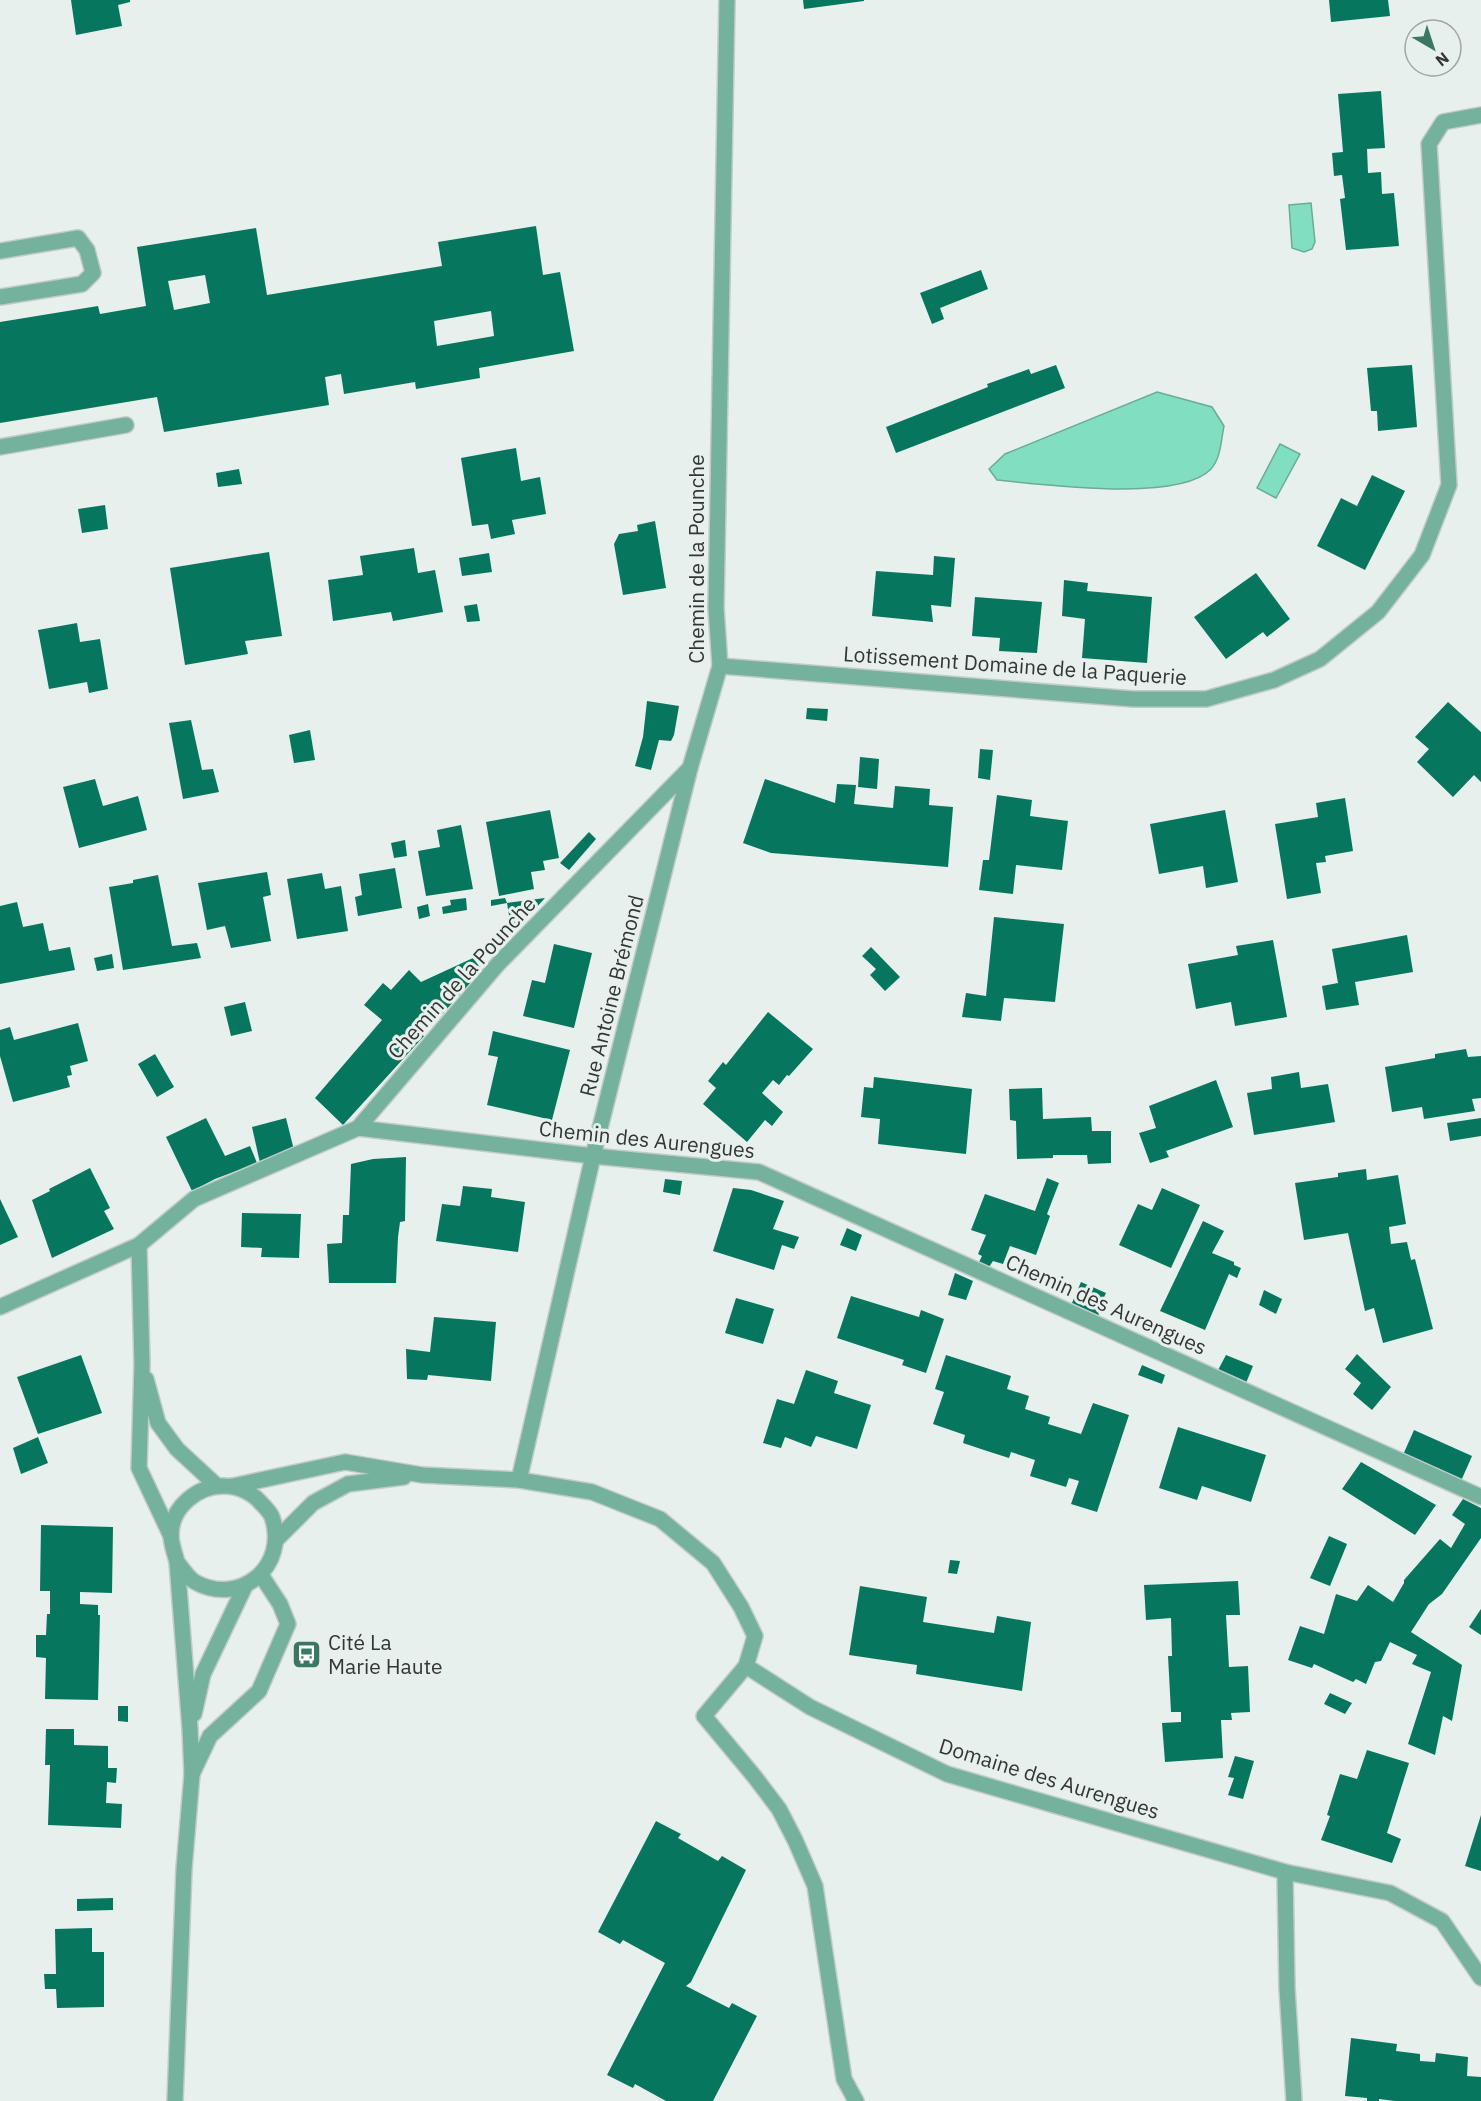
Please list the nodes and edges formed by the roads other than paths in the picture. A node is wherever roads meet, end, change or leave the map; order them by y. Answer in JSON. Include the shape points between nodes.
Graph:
{"nodes":[{"id":1,"x":727,"y":0,"type":"edge"},
{"id":2,"x":1481,"y":115,"type":"edge"},
{"id":3,"x":0,"y":251,"type":"edge"},
{"id":4,"x":0,"y":297,"type":"edge"},
{"id":5,"x":126,"y":425,"type":"dead end"},
{"id":6,"x":0,"y":447,"type":"edge"},
{"id":7,"x":720,"y":666,"type":"junction"},
{"id":8,"x":690,"y":768,"type":"junction"},
{"id":9,"x":358,"y":1128,"type":"junction"},
{"id":10,"x":593,"y":1156,"type":"junction"},
{"id":11,"x":139,"y":1245,"type":"junction"},
{"id":12,"x":0,"y":1306,"type":"edge"},
{"id":13,"x":142,"y":1364,"type":"junction"},
{"id":14,"x":422,"y":1475,"type":"junction"},
{"id":15,"x":519,"y":1480,"type":"junction"},
{"id":16,"x":216,"y":1485,"type":"junction"},
{"id":17,"x":233,"y":1486,"type":"junction"},
{"id":18,"x":1481,"y":1497,"type":"edge"},
{"id":19,"x":171,"y":1536,"type":"junction"},
{"id":20,"x":276,"y":1540,"type":"junction"},
{"id":21,"x":177,"y":1562,"type":"junction"},
{"id":22,"x":261,"y":1575,"type":"junction"},
{"id":23,"x":245,"y":1586,"type":"junction"},
{"id":24,"x":746,"y":1666,"type":"junction"},
{"id":25,"x":190,"y":1728,"type":"junction"},
{"id":26,"x":192,"y":1774,"type":"junction"},
{"id":27,"x":1285,"y":1872,"type":"junction"},
{"id":28,"x":1481,"y":1978,"type":"edge"},
{"id":29,"x":175,"y":2101,"type":"edge"},
{"id":30,"x":856,"y":2101,"type":"edge"},
{"id":31,"x":1294,"y":2101,"type":"edge"}],
"edges":[{"from":1,"to":7,"type":"street","name":"Chemin de la Pounche","via":[[716,608]]},
{"from":2,"to":7,"type":"street","name":"Lotissement Domaine de la Paquerie","via":[[1443,122],[1429,144],[1449,485],[1422,555],[1378,612],[1320,659],[1274,680],[1206,699],[1133,699]]},
{"from":3,"to":4,"type":"street","via":[[78,238],[87,250],[93,273],[82,284]]},
{"from":5,"to":6,"type":"street"},
{"from":7,"to":8,"type":"street","name":"Chemin de la Pounche"},
{"from":8,"to":9,"type":"street","name":"Chemin de la Pounche","via":[[498,964]]},
{"from":8,"to":10,"type":"street","name":"Rue Antoine Brémond"},
{"from":9,"to":10,"type":"street","name":"Chemin des Aurengues"},
{"from":9,"to":11,"type":"street","via":[[194,1199]]},
{"from":10,"to":15,"type":"street","name":"Rue Antoine Brémond"},
{"from":10,"to":18,"type":"street","name":"Chemin des Aurengues","via":[[759,1172]]},
{"from":11,"to":12,"type":"street"},
{"from":11,"to":13,"type":"street"},
{"from":13,"to":16,"type":"street","via":[[158,1423],[177,1449]]},
{"from":13,"to":19,"type":"street","via":[[139,1468]]},
{"from":14,"to":15,"type":"street"},
{"from":14,"to":17,"type":"street","via":[[345,1462]]},
{"from":14,"to":20,"type":"street","via":[[348,1484],[313,1503]]},
{"from":15,"to":24,"type":"street","via":[[592,1492],[660,1519],[712,1563],[741,1607],[755,1636]]},
{"from":16,"to":17,"type":"street"},
{"from":16,"to":19,"type":"street","via":[[184,1502],[174,1518]]},
{"from":17,"to":20,"type":"street","via":[[256,1496],[272,1516]]},
{"from":19,"to":21,"type":"street"},
{"from":20,"to":22,"type":"street","via":[[272,1559]]},
{"from":21,"to":23,"type":"street","via":[[194,1582],[219,1590]]},
{"from":21,"to":25,"type":"street"},
{"from":22,"to":23,"type":"street"},
{"from":22,"to":26,"type":"street","via":[[288,1624],[259,1690],[210,1736]]},
{"from":23,"to":25,"type":"street","via":[[203,1674]]},
{"from":24,"to":27,"type":"street","name":"Domaine des Aurengues","via":[[810,1707],[947,1774]]},
{"from":24,"to":30,"type":"street","via":[[704,1716],[779,1809],[815,1886],[844,2079]]},
{"from":25,"to":26,"type":"street"},
{"from":26,"to":29,"type":"street","via":[[184,1869]]},
{"from":27,"to":28,"type":"street","name":"Domaine des Aurengues","via":[[1390,1893],[1442,1921]]},
{"from":27,"to":31,"type":"street"}]}
